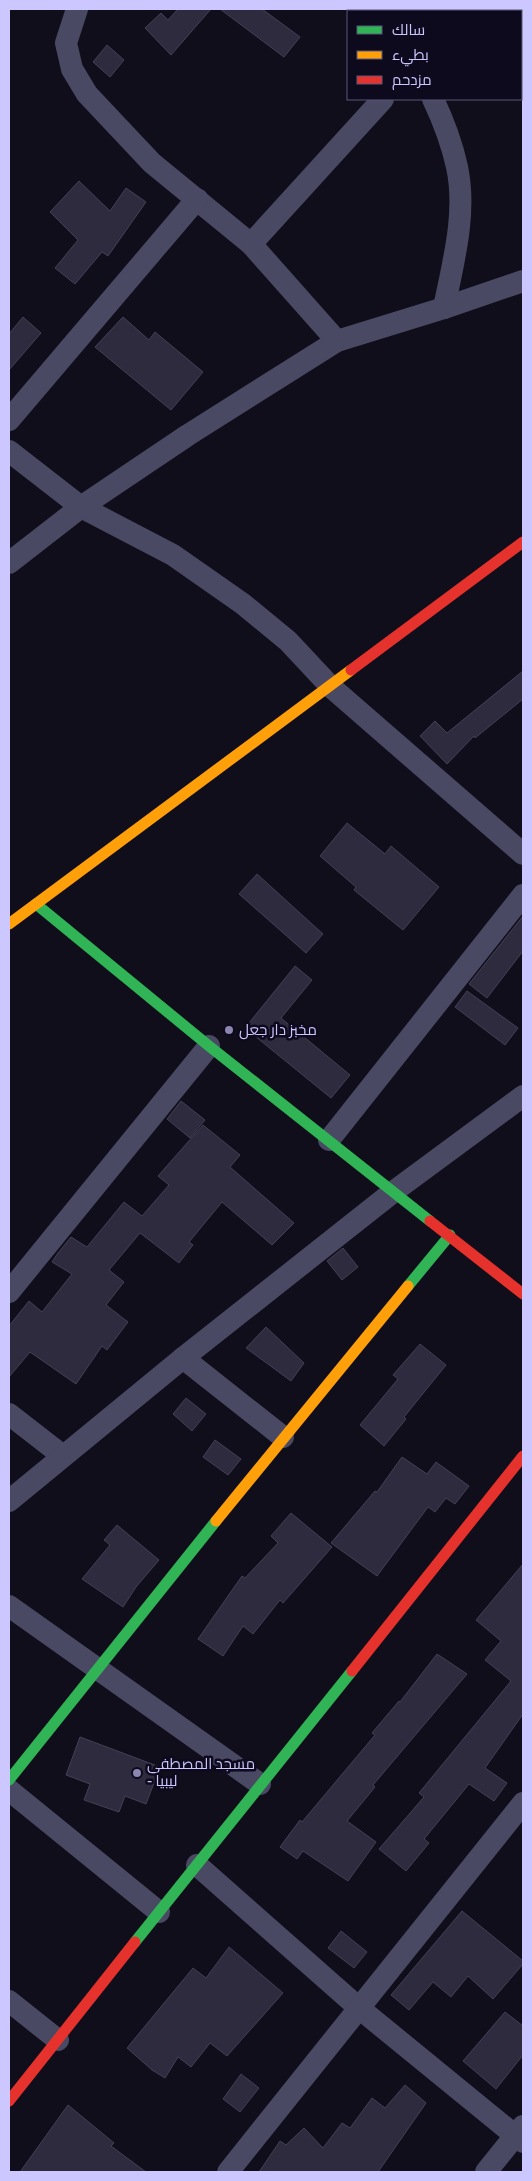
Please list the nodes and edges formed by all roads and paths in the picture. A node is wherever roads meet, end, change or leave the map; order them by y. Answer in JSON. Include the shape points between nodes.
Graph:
{"nodes":[{"id":1,"x":77,"y":9,"type":"edge"},
{"id":2,"x":382,"y":100,"type":"edge"},
{"id":3,"x":433,"y":100,"type":"edge"},
{"id":4,"x":197,"y":199,"type":"junction"},
{"id":5,"x":251,"y":244,"type":"junction"},
{"id":6,"x":523,"y":281,"type":"edge"},
{"id":7,"x":444,"y":308,"type":"junction"},
{"id":8,"x":337,"y":341,"type":"junction"},
{"id":9,"x":9,"y":420,"type":"edge"},
{"id":10,"x":9,"y":451,"type":"edge"},
{"id":11,"x":81,"y":507,"type":"junction"},
{"id":12,"x":523,"y":542,"type":"edge"},
{"id":13,"x":9,"y":562,"type":"edge"},
{"id":14,"x":331,"y":687,"type":"junction"},
{"id":15,"x":523,"y":854,"type":"edge"},
{"id":16,"x":523,"y":895,"type":"edge"},
{"id":17,"x":36,"y":904,"type":"junction"},
{"id":18,"x":9,"y":924,"type":"edge"},
{"id":19,"x":209,"y":1046,"type":"junction"},
{"id":20,"x":523,"y":1096,"type":"edge"},
{"id":21,"x":329,"y":1140,"type":"junction"},
{"id":22,"x":393,"y":1192,"type":"junction"},
{"id":23,"x":450,"y":1235,"type":"junction"},
{"id":24,"x":9,"y":1292,"type":"edge"},
{"id":25,"x":523,"y":1294,"type":"edge"},
{"id":26,"x":183,"y":1358,"type":"junction"},
{"id":27,"x":9,"y":1414,"type":"edge"},
{"id":28,"x":284,"y":1438,"type":"junction"},
{"id":29,"x":63,"y":1456,"type":"junction"},
{"id":30,"x":523,"y":1456,"type":"edge"},
{"id":31,"x":9,"y":1500,"type":"edge"},
{"id":32,"x":9,"y":1606,"type":"edge"},
{"id":33,"x":98,"y":1670,"type":"junction"},
{"id":34,"x":9,"y":1780,"type":"edge"},
{"id":35,"x":260,"y":1784,"type":"junction"},
{"id":36,"x":9,"y":1790,"type":"edge"},
{"id":37,"x":523,"y":1803,"type":"edge"},
{"id":38,"x":197,"y":1866,"type":"junction"},
{"id":39,"x":160,"y":1912,"type":"junction"},
{"id":40,"x":9,"y":2001,"type":"edge"},
{"id":41,"x":359,"y":2008,"type":"junction"},
{"id":42,"x":58,"y":2040,"type":"junction"},
{"id":43,"x":9,"y":2101,"type":"edge"},
{"id":44,"x":521,"y":2134,"type":"edge"},
{"id":45,"x":228,"y":2172,"type":"edge"},
{"id":46,"x":486,"y":2172,"type":"edge"}],
"edges":[{"from":1,"to":4,"type":"street","via":[[66,43],[72,69],[87,94],[152,163]]},
{"from":2,"to":5,"type":"street"},
{"from":3,"to":7,"type":"street","via":[[457,168],[460,210]]},
{"from":4,"to":5,"type":"street"},
{"from":4,"to":9,"type":"street"},
{"from":5,"to":8,"type":"street"},
{"from":6,"to":7,"type":"street"},
{"from":7,"to":8,"type":"street"},
{"from":8,"to":11,"type":"street"},
{"from":10,"to":11,"type":"street"},
{"from":11,"to":13,"type":"street"},
{"from":11,"to":14,"type":"street","via":[[173,556],[243,604],[288,641]]},
{"from":12,"to":14,"type":"main road"},
{"from":14,"to":15,"type":"street"},
{"from":14,"to":17,"type":"main road"},
{"from":16,"to":21,"type":"street"},
{"from":17,"to":18,"type":"main road"},
{"from":17,"to":19,"type":"main road"},
{"from":19,"to":21,"type":"main road"},
{"from":19,"to":24,"type":"street"},
{"from":20,"to":22,"type":"street"},
{"from":21,"to":22,"type":"main road"},
{"from":22,"to":23,"type":"main road"},
{"from":22,"to":26,"type":"street"},
{"from":23,"to":25,"type":"main road"},
{"from":23,"to":28,"type":"main road"},
{"from":26,"to":28,"type":"street"},
{"from":26,"to":29,"type":"street"},
{"from":27,"to":29,"type":"street"},
{"from":28,"to":33,"type":"main road"},
{"from":29,"to":31,"type":"street"},
{"from":30,"to":35,"type":"main road"},
{"from":32,"to":33,"type":"street"},
{"from":33,"to":34,"type":"main road"},
{"from":33,"to":35,"type":"street"},
{"from":35,"to":38,"type":"main road"},
{"from":36,"to":39,"type":"street"},
{"from":37,"to":41,"type":"street"},
{"from":38,"to":39,"type":"main road"},
{"from":38,"to":41,"type":"street"},
{"from":39,"to":42,"type":"main road"},
{"from":40,"to":42,"type":"street"},
{"from":41,"to":44,"type":"street"},
{"from":41,"to":45,"type":"street"},
{"from":42,"to":43,"type":"main road"},
{"from":44,"to":46,"type":"street"}]}
